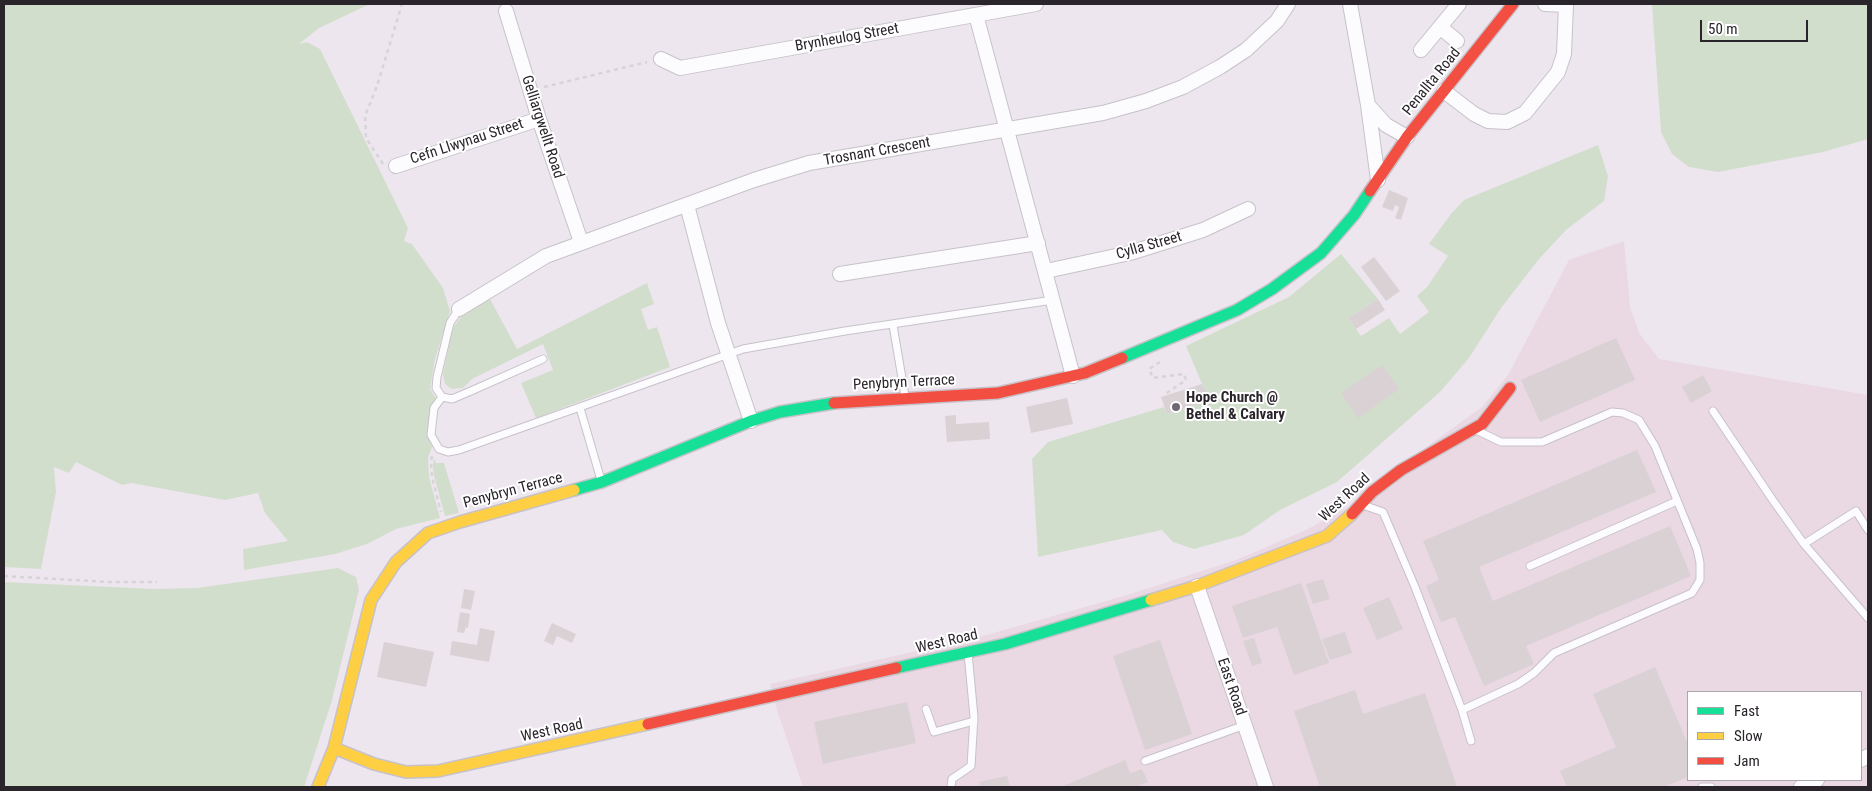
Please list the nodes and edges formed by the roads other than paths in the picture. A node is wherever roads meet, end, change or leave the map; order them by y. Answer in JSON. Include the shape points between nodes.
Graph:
{"nodes":[{"id":1,"x":1036,"y":4,"type":"edge"},
{"id":2,"x":1288,"y":4,"type":"edge"},
{"id":3,"x":1350,"y":4,"type":"edge"},
{"id":4,"x":1459,"y":4,"type":"edge"},
{"id":5,"x":1513,"y":4,"type":"edge"},
{"id":6,"x":1545,"y":4,"type":"edge"},
{"id":7,"x":1566,"y":4,"type":"edge"},
{"id":8,"x":506,"y":12,"type":"dead end"},
{"id":9,"x":976,"y":15,"type":"junction"},
{"id":10,"x":1440,"y":27,"type":"junction"},
{"id":11,"x":1457,"y":41,"type":"dead end"},
{"id":12,"x":1421,"y":50,"type":"dead end"},
{"id":13,"x":661,"y":59,"type":"road end"},
{"id":14,"x":1444,"y":91,"type":"junction"},
{"id":15,"x":1368,"y":104,"type":"junction"},
{"id":16,"x":539,"y":119,"type":"junction"},
{"id":17,"x":1007,"y":129,"type":"junction"},
{"id":18,"x":1407,"y":137,"type":"junction"},
{"id":19,"x":396,"y":166,"type":"road end"},
{"id":20,"x":1378,"y":180,"type":"junction"},
{"id":21,"x":687,"y":205,"type":"junction"},
{"id":22,"x":1248,"y":209,"type":"dead end"},
{"id":23,"x":581,"y":242,"type":"junction"},
{"id":24,"x":1038,"y":243,"type":"junction"},
{"id":25,"x":1046,"y":272,"type":"junction"},
{"id":26,"x":840,"y":274,"type":"dead end"},
{"id":27,"x":1053,"y":300,"type":"junction"},
{"id":28,"x":460,"y":309,"type":"joint"},
{"id":29,"x":893,"y":325,"type":"junction"},
{"id":30,"x":728,"y":354,"type":"junction"},
{"id":31,"x":543,"y":359,"type":"dead end"},
{"id":32,"x":1073,"y":376,"type":"junction"},
{"id":33,"x":1510,"y":388,"type":"dead end"},
{"id":34,"x":905,"y":397,"type":"junction"},
{"id":35,"x":442,"y":398,"type":"junction"},
{"id":36,"x":580,"y":408,"type":"junction"},
{"id":37,"x":1713,"y":411,"type":"dead end"},
{"id":38,"x":751,"y":421,"type":"junction"},
{"id":39,"x":1473,"y":429,"type":"junction"},
{"id":40,"x":602,"y":482,"type":"junction"},
{"id":41,"x":1677,"y":501,"type":"junction"},
{"id":42,"x":1361,"y":504,"type":"junction"},
{"id":43,"x":1868,"y":530,"type":"edge"},
{"id":44,"x":1804,"y":544,"type":"junction"},
{"id":45,"x":1530,"y":566,"type":"dead end"},
{"id":46,"x":1197,"y":586,"type":"junction"},
{"id":47,"x":1868,"y":618,"type":"edge"},
{"id":48,"x":968,"y":652,"type":"junction"},
{"id":49,"x":926,"y":709,"type":"dead end"},
{"id":50,"x":1462,"y":710,"type":"junction"},
{"id":51,"x":974,"y":721,"type":"junction"},
{"id":52,"x":1245,"y":725,"type":"junction"},
{"id":53,"x":1471,"y":741,"type":"dead end"},
{"id":54,"x":334,"y":748,"type":"junction"},
{"id":55,"x":1145,"y":761,"type":"dead end"},
{"id":56,"x":1815,"y":781,"type":"edge"},
{"id":57,"x":318,"y":787,"type":"edge"},
{"id":58,"x":951,"y":787,"type":"edge"},
{"id":59,"x":1266,"y":787,"type":"edge"},
{"id":60,"x":1702,"y":787,"type":"edge"},
{"id":61,"x":1711,"y":787,"type":"edge"},
{"id":62,"x":1801,"y":787,"type":"edge"}],
"edges":[{"from":1,"to":9,"type":"street","name":"Brynheulog Street"},
{"from":2,"to":17,"type":"street","name":"Trosnant Crescent","via":[[1277,21],[1246,50],[1183,87],[1103,113]]},
{"from":3,"to":15,"type":"street"},
{"from":4,"to":10,"type":"street"},
{"from":5,"to":14,"type":"street","name":"Penallta Road"},
{"from":6,"to":7,"type":"street"},
{"from":7,"to":14,"type":"street","via":[[1564,54],[1558,72],[1525,113],[1507,122],[1488,121]]},
{"from":8,"to":16,"type":"street","name":"Gelliargwellt Road"},
{"from":9,"to":13,"type":"street","name":"Brynheulog Street","via":[[680,68]]},
{"from":9,"to":17,"type":"street"},
{"from":10,"to":11,"type":"street"},
{"from":10,"to":12,"type":"street"},
{"from":14,"to":18,"type":"street","name":"Penallta Road"},
{"from":15,"to":18,"type":"street","via":[[1386,126]]},
{"from":15,"to":20,"type":"street"},
{"from":16,"to":19,"type":"street","name":"Cefn Llwynau Street"},
{"from":16,"to":23,"type":"street","name":"Gelliargwellt Road"},
{"from":17,"to":21,"type":"street","name":"Trosnant Crescent","via":[[809,163]]},
{"from":17,"to":24,"type":"street"},
{"from":18,"to":20,"type":"street","name":"Penallta Road"},
{"from":20,"to":32,"type":"street","name":"Penybryn Terrace","via":[[1354,215],[1321,253],[1272,289],[1237,310]]},
{"from":21,"to":23,"type":"street","name":"Trosnant Crescent"},
{"from":21,"to":30,"type":"street"},
{"from":22,"to":25,"type":"street","name":"Cylla Street","via":[[1203,230]]},
{"from":23,"to":28,"type":"street","name":"Trosnant Crescent","via":[[546,256]]},
{"from":24,"to":25,"type":"street"},
{"from":24,"to":26,"type":"street"},
{"from":25,"to":27,"type":"street"},
{"from":27,"to":29,"type":"lane"},
{"from":27,"to":32,"type":"street"},
{"from":28,"to":35,"type":"lane","via":[[450,323],[437,377],[436,388]]},
{"from":29,"to":30,"type":"lane","via":[[836,332]]},
{"from":29,"to":34,"type":"lane"},
{"from":30,"to":36,"type":"lane"},
{"from":30,"to":38,"type":"street"},
{"from":31,"to":35,"type":"lane","via":[[471,391]]},
{"from":32,"to":34,"type":"street","name":"Penybryn Terrace","via":[[998,393]]},
{"from":33,"to":39,"type":"street","name":"West Road","via":[[1482,424]]},
{"from":34,"to":38,"type":"street","name":"Penybryn Terrace","via":[[840,402],[780,412]]},
{"from":35,"to":36,"type":"lane","via":[[434,408],[431,435],[439,449],[448,452]]},
{"from":36,"to":40,"type":"lane"},
{"from":37,"to":44,"type":"lane"},
{"from":38,"to":40,"type":"street","name":"Penybryn Terrace"},
{"from":39,"to":41,"type":"lane","via":[[1501,442],[1542,442],[1612,412],[1623,413],[1639,420],[1656,446]]},
{"from":39,"to":42,"type":"street","name":"West Road","via":[[1401,470]]},
{"from":40,"to":54,"type":"street","name":"Penybryn Terrace","via":[[428,534],[396,562],[371,600]]},
{"from":41,"to":45,"type":"lane"},
{"from":41,"to":50,"type":"lane","via":[[1700,563],[1700,580],[1692,593],[1554,653],[1518,684]]},
{"from":42,"to":46,"type":"street","name":"West Road","via":[[1327,536]]},
{"from":42,"to":50,"type":"lane","via":[[1383,512]]},
{"from":43,"to":44,"type":"lane","via":[[1856,511]]},
{"from":44,"to":47,"type":"lane"},
{"from":46,"to":48,"type":"street","name":"West Road","via":[[1005,644]]},
{"from":46,"to":52,"type":"street","name":"East Road"},
{"from":48,"to":51,"type":"lane"},
{"from":48,"to":54,"type":"street","name":"West Road","via":[[438,771],[406,772],[374,764]]},
{"from":49,"to":51,"type":"lane","via":[[934,732]]},
{"from":50,"to":53,"type":"lane"},
{"from":51,"to":58,"type":"lane","via":[[971,766],[952,779]]},
{"from":52,"to":55,"type":"lane"},
{"from":52,"to":59,"type":"street","name":"East Road"},
{"from":54,"to":57,"type":"street","name":"Penybryn Terrace"},
{"from":56,"to":62,"type":"street"},
{"from":60,"to":61,"type":"lane"}]}
